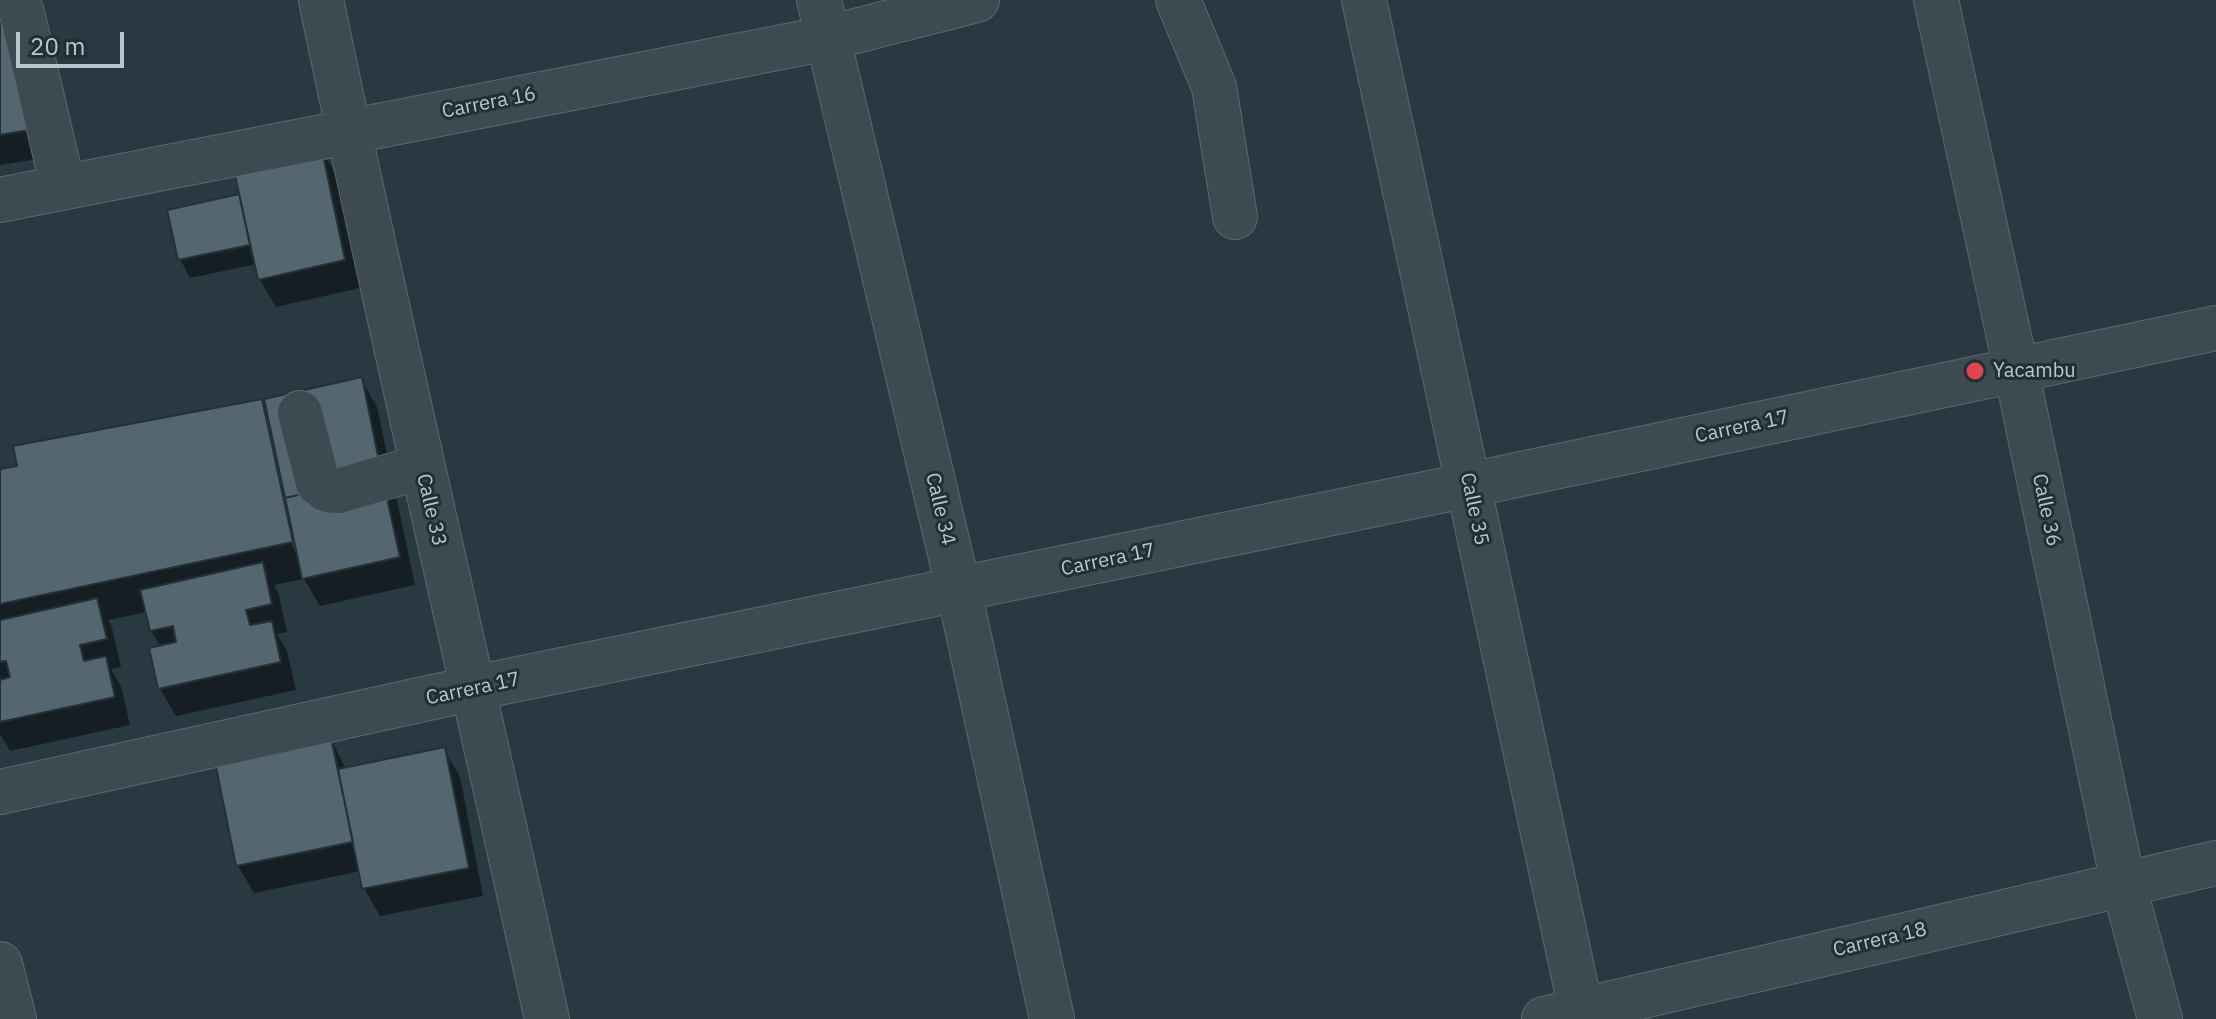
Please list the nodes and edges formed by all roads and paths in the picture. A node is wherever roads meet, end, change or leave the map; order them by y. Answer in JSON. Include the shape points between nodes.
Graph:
{"nodes":[{"id":1,"x":17,"y":0,"type":"edge"},
{"id":2,"x":321,"y":0,"type":"edge"},
{"id":3,"x":977,"y":0,"type":"edge"},
{"id":4,"x":1178,"y":0,"type":"edge"},
{"id":5,"x":1364,"y":0,"type":"edge"},
{"id":6,"x":1936,"y":0,"type":"edge"},
{"id":7,"x":824,"y":19,"type":"edge"},
{"id":8,"x":348,"y":131,"type":"junction"},
{"id":9,"x":63,"y":187,"type":"junction"},
{"id":10,"x":0,"y":200,"type":"edge"},
{"id":11,"x":1235,"y":217,"type":"dead end"},
{"id":12,"x":2215,"y":330,"type":"edge"},
{"id":13,"x":2016,"y":369,"type":"junction"},
{"id":14,"x":300,"y":413,"type":"dead end"},
{"id":15,"x":421,"y":467,"type":"junction"},
{"id":16,"x":1469,"y":485,"type":"junction"},
{"id":17,"x":959,"y":591,"type":"junction"},
{"id":18,"x":474,"y":688,"type":"junction"},
{"id":19,"x":0,"y":792,"type":"edge"},
{"id":20,"x":2216,"y":863,"type":"edge"},
{"id":21,"x":2123,"y":883,"type":"junction"},
{"id":22,"x":0,"y":964,"type":"edge"},
{"id":23,"x":1569,"y":1016,"type":"edge"},
{"id":24,"x":14,"y":1019,"type":"edge"},
{"id":25,"x":547,"y":1019,"type":"edge"},
{"id":26,"x":1052,"y":1019,"type":"edge"},
{"id":27,"x":2160,"y":1019,"type":"edge"}],
"edges":[{"from":1,"to":9,"type":"street"},
{"from":2,"to":8,"type":"street","name":"Calle 33"},
{"from":3,"to":7,"type":"street","name":"Carrera 16"},
{"from":4,"to":11,"type":"street","via":[[1214,87]]},
{"from":5,"to":16,"type":"street","name":"Calle 35"},
{"from":6,"to":13,"type":"street","name":"Calle 36"},
{"from":7,"to":8,"type":"street","name":"Carrera 16"},
{"from":7,"to":17,"type":"street","name":"Calle 34"},
{"from":8,"to":9,"type":"street","name":"Carrera 16"},
{"from":8,"to":15,"type":"street","name":"Calle 33"},
{"from":9,"to":10,"type":"street","name":"Carrera 16"},
{"from":12,"to":13,"type":"street","name":"Carrera 17"},
{"from":13,"to":16,"type":"street","name":"Carrera 17"},
{"from":13,"to":21,"type":"street","name":"Calle 36"},
{"from":14,"to":15,"type":"street","via":[[318,483],[327,490]]},
{"from":15,"to":18,"type":"street","name":"Calle 33"},
{"from":16,"to":17,"type":"street","name":"Carrera 17"},
{"from":16,"to":23,"type":"street","name":"Calle 35"},
{"from":17,"to":18,"type":"street","name":"Carrera 17"},
{"from":17,"to":26,"type":"street","name":"Calle 34"},
{"from":18,"to":19,"type":"street","name":"Carrera 17"},
{"from":18,"to":25,"type":"street","name":"Calle 33"},
{"from":20,"to":21,"type":"street","name":"Carrera 18"},
{"from":21,"to":23,"type":"street","name":"Carrera 18"},
{"from":21,"to":27,"type":"street","name":"Calle 36"},
{"from":22,"to":24,"type":"street"}]}
